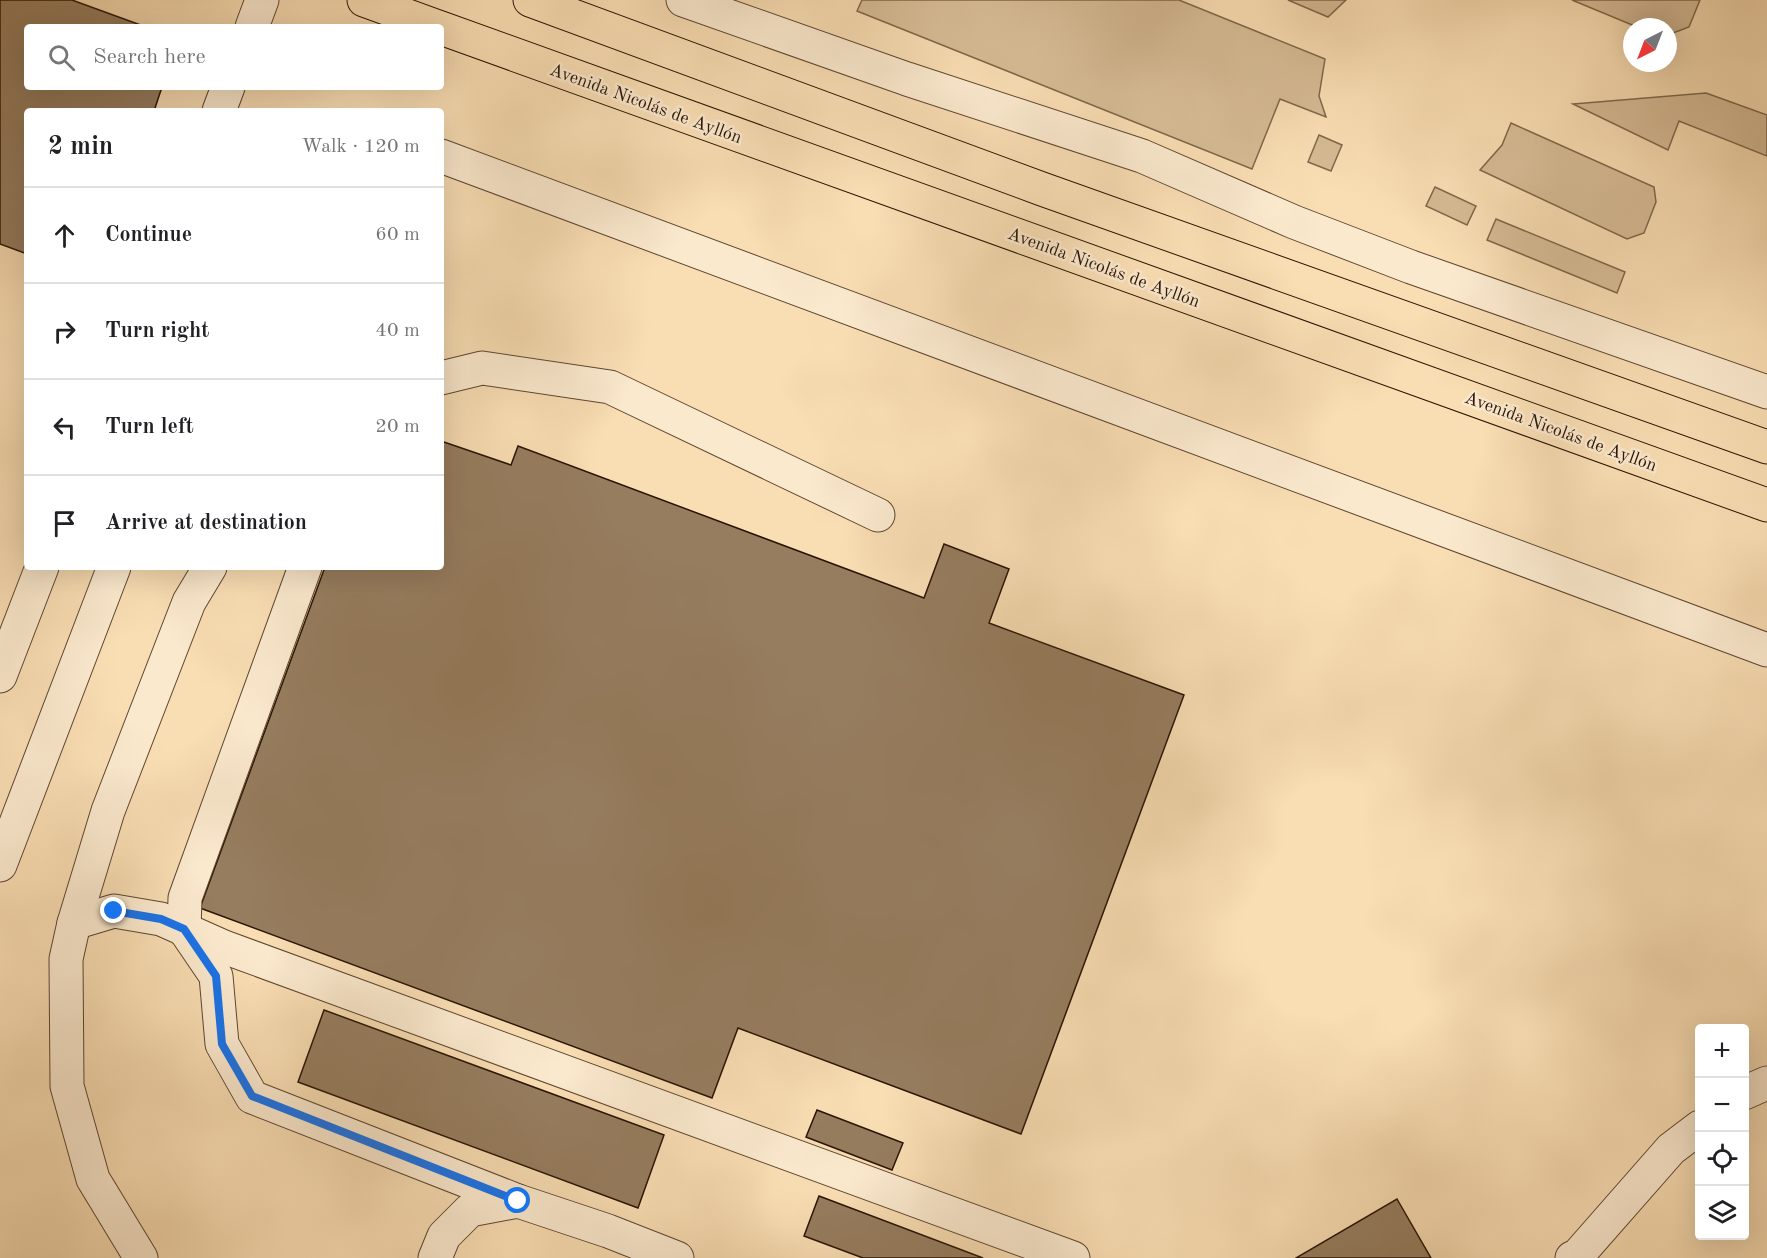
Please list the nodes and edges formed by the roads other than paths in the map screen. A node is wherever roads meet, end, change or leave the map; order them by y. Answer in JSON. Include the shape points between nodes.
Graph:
{"nodes":[{"id":1,"x":262,"y":0,"type":"edge"},
{"id":2,"x":364,"y":0,"type":"edge"},
{"id":3,"x":530,"y":0,"type":"edge"},
{"id":4,"x":683,"y":0,"type":"edge"},
{"id":5,"x":253,"y":24,"type":"edge"},
{"id":6,"x":428,"y":24,"type":"edge"},
{"id":7,"x":444,"y":30,"type":"edge"},
{"id":8,"x":227,"y":90,"type":"edge"},
{"id":9,"x":220,"y":108,"type":"edge"},
{"id":10,"x":444,"y":157,"type":"edge"},
{"id":11,"x":444,"y":377,"type":"edge"},
{"id":12,"x":1767,"y":392,"type":"edge"},
{"id":13,"x":1767,"y":447,"type":"edge"},
{"id":14,"x":1767,"y":505,"type":"edge"},
{"id":15,"x":878,"y":515,"type":"dead end"},
{"id":16,"x":41,"y":570,"type":"edge"},
{"id":17,"x":113,"y":570,"type":"edge"},
{"id":18,"x":208,"y":570,"type":"edge"},
{"id":19,"x":304,"y":570,"type":"edge"},
{"id":20,"x":1767,"y":650,"type":"edge"},
{"id":21,"x":0,"y":676,"type":"edge"},
{"id":22,"x":0,"y":866,"type":"edge"},
{"id":23,"x":74,"y":923,"type":"junction"},
{"id":24,"x":184,"y":929,"type":"junction"},
{"id":25,"x":1767,"y":1083,"type":"edge"},
{"id":26,"x":1749,"y":1091,"type":"edge"},
{"id":27,"x":1695,"y":1131,"type":"edge"},
{"id":28,"x":518,"y":1201,"type":"junction"},
{"id":29,"x":1576,"y":1257,"type":"edge"},
{"id":30,"x":141,"y":1258,"type":"edge"},
{"id":31,"x":435,"y":1258,"type":"edge"},
{"id":32,"x":677,"y":1258,"type":"edge"},
{"id":33,"x":1073,"y":1258,"type":"edge"}],
"edges":[{"from":1,"to":5,"type":"street"},
{"from":2,"to":6,"type":"main road","name":"Avenida Nicolás de Ayllón"},
{"from":3,"to":13,"type":"main road","via":[[1042,189]]},
{"from":4,"to":12,"type":"street","via":[[1142,156],[1294,222],[1411,267]]},
{"from":7,"to":14,"type":"main road","name":"Avenida Nicolás de Ayllón"},
{"from":8,"to":9,"type":"street"},
{"from":10,"to":20,"type":"street"},
{"from":11,"to":15,"type":"street","via":[[482,368],[610,387]]},
{"from":16,"to":21,"type":"street"},
{"from":17,"to":22,"type":"street"},
{"from":18,"to":23,"type":"street","via":[[189,602],[108,811]]},
{"from":19,"to":24,"type":"street","via":[[185,898]]},
{"from":23,"to":24,"type":"street","via":[[114,911],[161,919]]},
{"from":23,"to":30,"type":"street","via":[[66,959],[67,1086],[93,1179]]},
{"from":24,"to":28,"type":"street","via":[[216,976],[222,1044],[252,1096]]},
{"from":24,"to":33,"type":"street"},
{"from":25,"to":26,"type":"street"},
{"from":27,"to":29,"type":"street","via":[[1671,1149]]},
{"from":28,"to":31,"type":"street","via":[[470,1210],[444,1236]]},
{"from":28,"to":32,"type":"street"}]}
